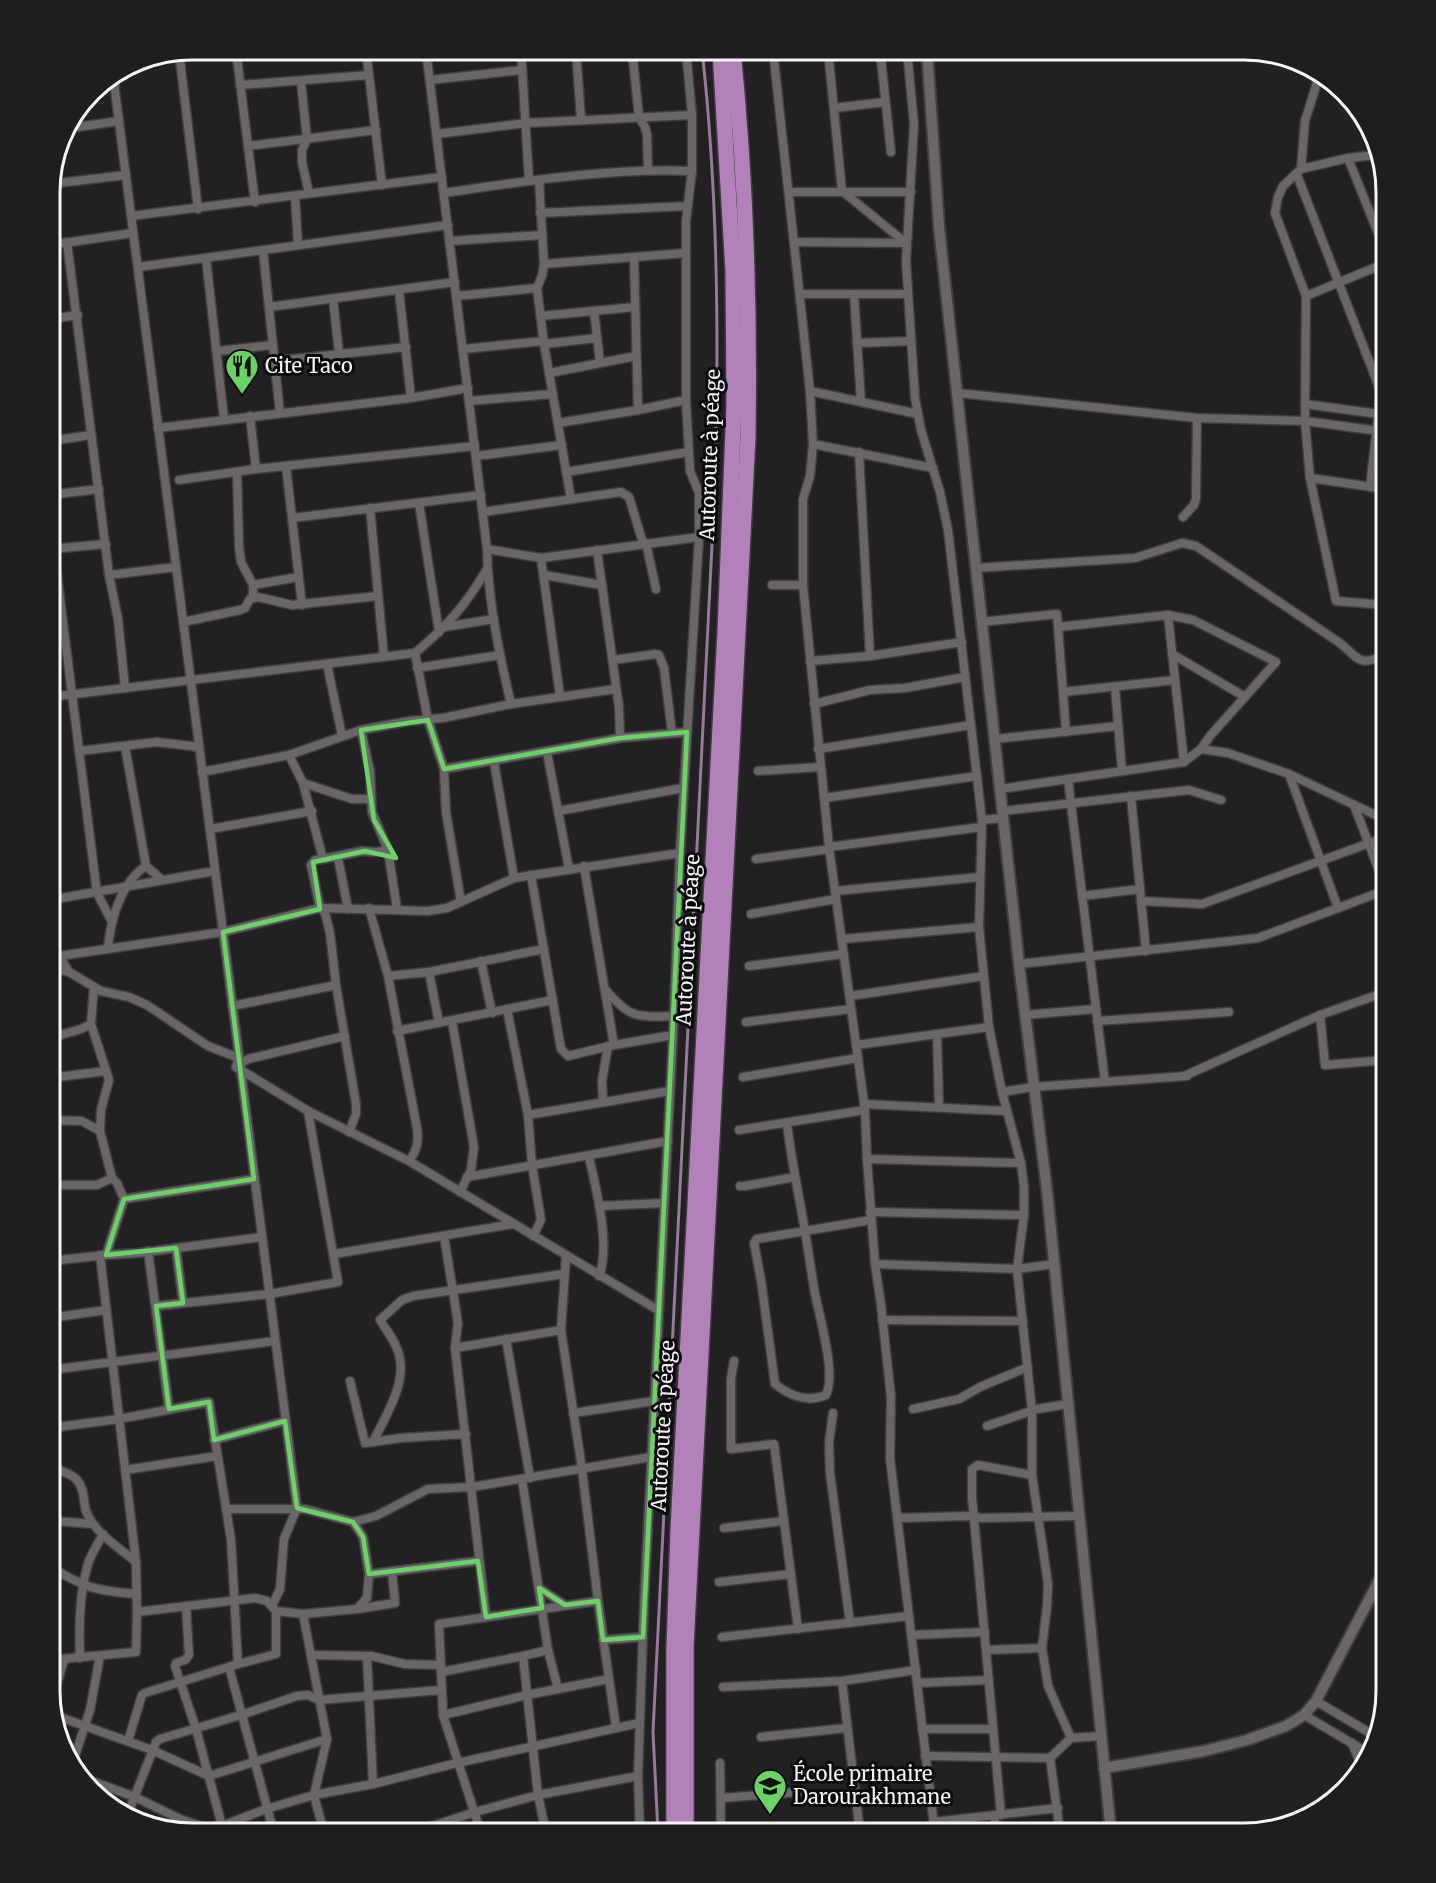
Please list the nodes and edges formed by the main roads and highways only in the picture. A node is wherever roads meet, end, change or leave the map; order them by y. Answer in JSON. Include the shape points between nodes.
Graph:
{"nodes":[{"id":1,"x":721,"y":60,"type":"edge"},
{"id":2,"x":734,"y":60,"type":"edge"},
{"id":3,"x":674,"y":1823,"type":"edge"},
{"id":4,"x":686,"y":1823,"type":"edge"}],
"edges":[{"from":1,"to":3,"type":"highway","name":"Autoroute à péage","via":[[733,271],[734,405],[678,1529]]},
{"from":2,"to":4,"type":"highway","via":[[748,306],[748,437],[687,1636]]}]}
